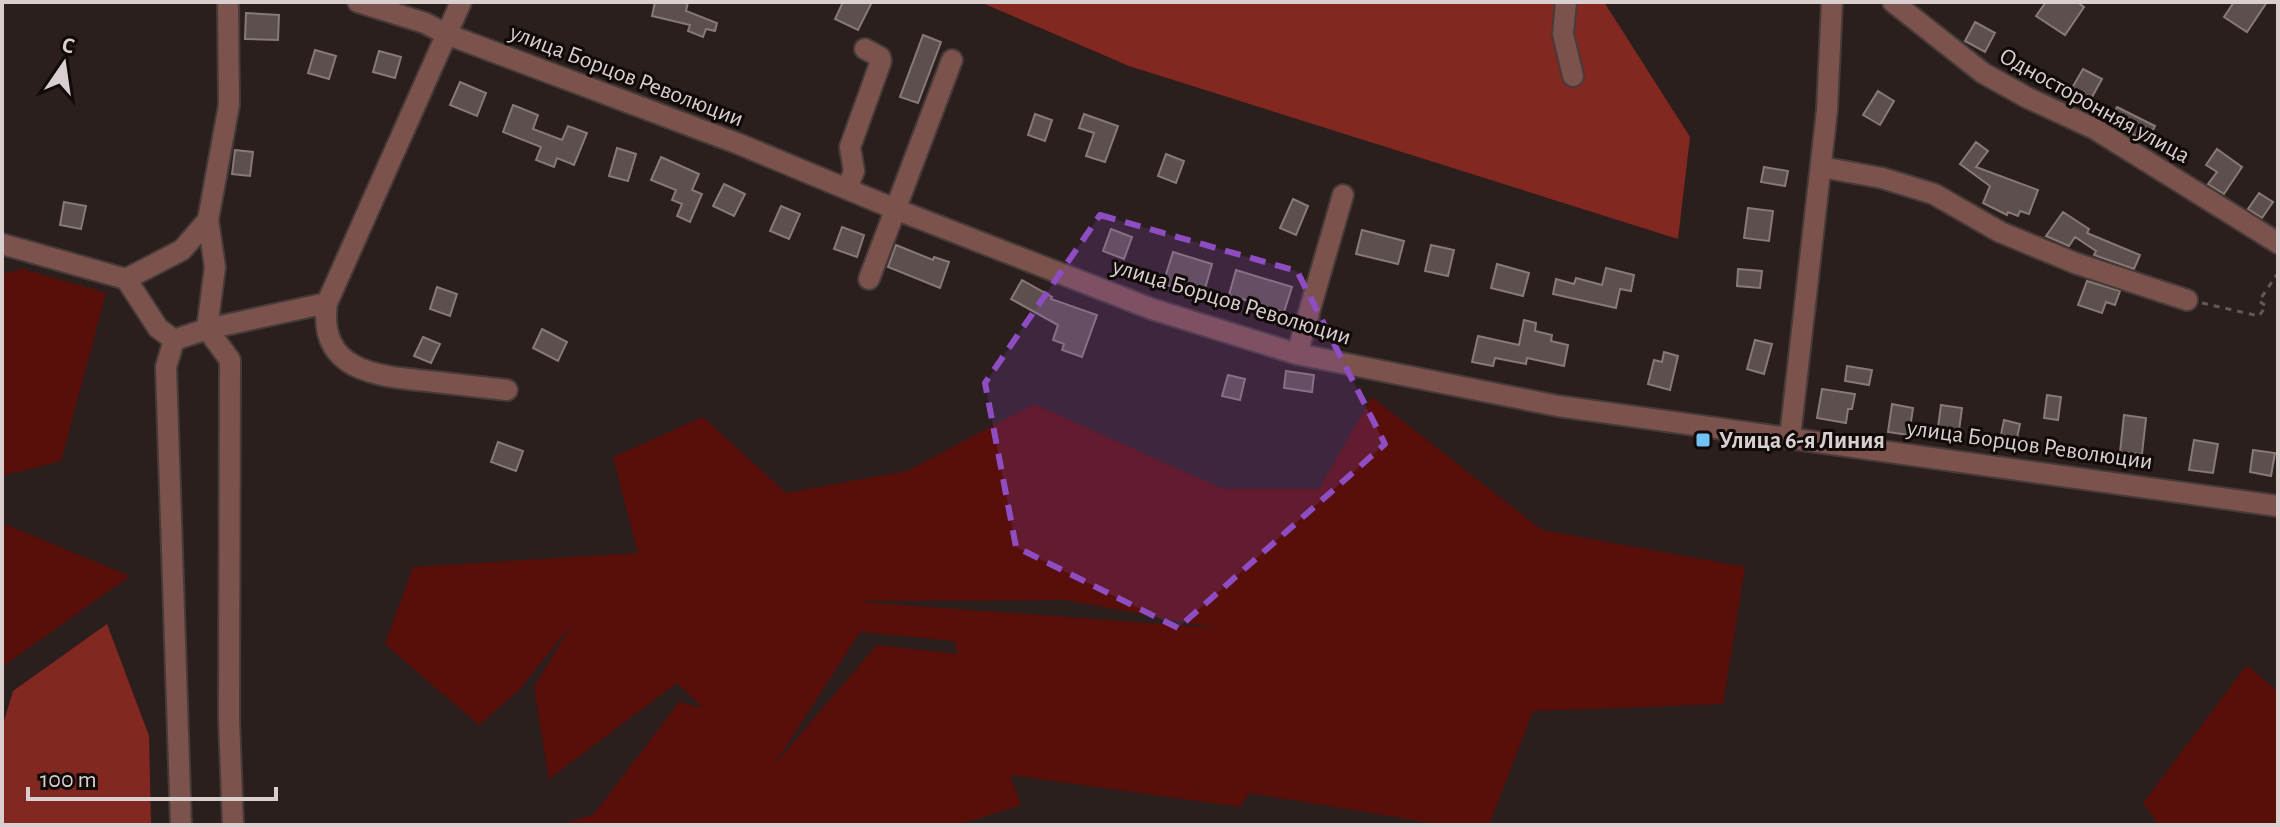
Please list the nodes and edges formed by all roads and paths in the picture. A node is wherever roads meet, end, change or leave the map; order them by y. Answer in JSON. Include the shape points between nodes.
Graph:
{"nodes":[{"id":1,"x":228,"y":2,"type":"edge"},
{"id":2,"x":461,"y":2,"type":"edge"},
{"id":3,"x":1566,"y":2,"type":"edge"},
{"id":4,"x":1832,"y":2,"type":"edge"},
{"id":5,"x":1893,"y":2,"type":"edge"},
{"id":6,"x":361,"y":3,"type":"edge"},
{"id":7,"x":446,"y":34,"type":"junction"},
{"id":8,"x":865,"y":49,"type":"dead end"},
{"id":9,"x":952,"y":60,"type":"dead end"},
{"id":10,"x":1573,"y":76,"type":"dead end"},
{"id":11,"x":1821,"y":167,"type":"junction"},
{"id":12,"x":847,"y":189,"type":"junction"},
{"id":13,"x":1343,"y":195,"type":"dead end"},
{"id":14,"x":895,"y":209,"type":"junction"},
{"id":15,"x":208,"y":220,"type":"junction"},
{"id":16,"x":2278,"y":243,"type":"edge"},
{"id":17,"x":2,"y":244,"type":"edge"},
{"id":18,"x":2278,"y":273,"type":"edge"},
{"id":19,"x":126,"y":279,"type":"junction"},
{"id":20,"x":869,"y":279,"type":"dead end"},
{"id":21,"x":2187,"y":300,"type":"joint"},
{"id":22,"x":327,"y":303,"type":"junction"},
{"id":23,"x":207,"y":329,"type":"junction"},
{"id":24,"x":174,"y":340,"type":"junction"},
{"id":25,"x":1297,"y":354,"type":"junction"},
{"id":26,"x":507,"y":390,"type":"dead end"},
{"id":27,"x":1790,"y":437,"type":"junction"},
{"id":28,"x":2278,"y":506,"type":"edge"},
{"id":29,"x":181,"y":825,"type":"edge"},
{"id":30,"x":233,"y":825,"type":"edge"}],
"edges":[{"from":1,"to":15,"type":"street","via":[[229,105]]},
{"from":2,"to":7,"type":"street"},
{"from":3,"to":10,"type":"street","via":[[1563,34]]},
{"from":4,"to":11,"type":"street"},
{"from":5,"to":16,"type":"street","name":"Односторонняя улица","via":[[1983,73],[2095,129]]},
{"from":6,"to":7,"type":"street","name":"улица Борцов Революции"},
{"from":7,"to":12,"type":"street","name":"улица Борцов Революции"},
{"from":7,"to":22,"type":"street"},
{"from":8,"to":12,"type":"street","via":[[881,61],[850,147],[854,171]]},
{"from":9,"to":14,"type":"street"},
{"from":11,"to":21,"type":"street","via":[[1934,194],[2000,232]]},
{"from":11,"to":27,"type":"street"},
{"from":12,"to":14,"type":"street","name":"улица Борцов Революции"},
{"from":13,"to":25,"type":"street"},
{"from":14,"to":20,"type":"street"},
{"from":14,"to":25,"type":"street","name":"улица Борцов Революции","via":[[1152,309]]},
{"from":15,"to":19,"type":"street","via":[[182,250]]},
{"from":15,"to":23,"type":"street","via":[[215,267]]},
{"from":17,"to":19,"type":"street"},
{"from":18,"to":21,"type":"path","via":[[2259,301],[2266,306],[2259,316]]},
{"from":19,"to":24,"type":"street","via":[[158,328]]},
{"from":22,"to":23,"type":"street"},
{"from":22,"to":26,"type":"street","via":[[324,324],[333,347],[351,365],[384,377]]},
{"from":23,"to":24,"type":"street"},
{"from":23,"to":30,"type":"street","via":[[230,360]]},
{"from":24,"to":29,"type":"street","via":[[166,367]]},
{"from":25,"to":27,"type":"street","name":"улица Борцов Революции","via":[[1558,406]]},
{"from":27,"to":28,"type":"street","name":"улица Борцов Революции"}]}
